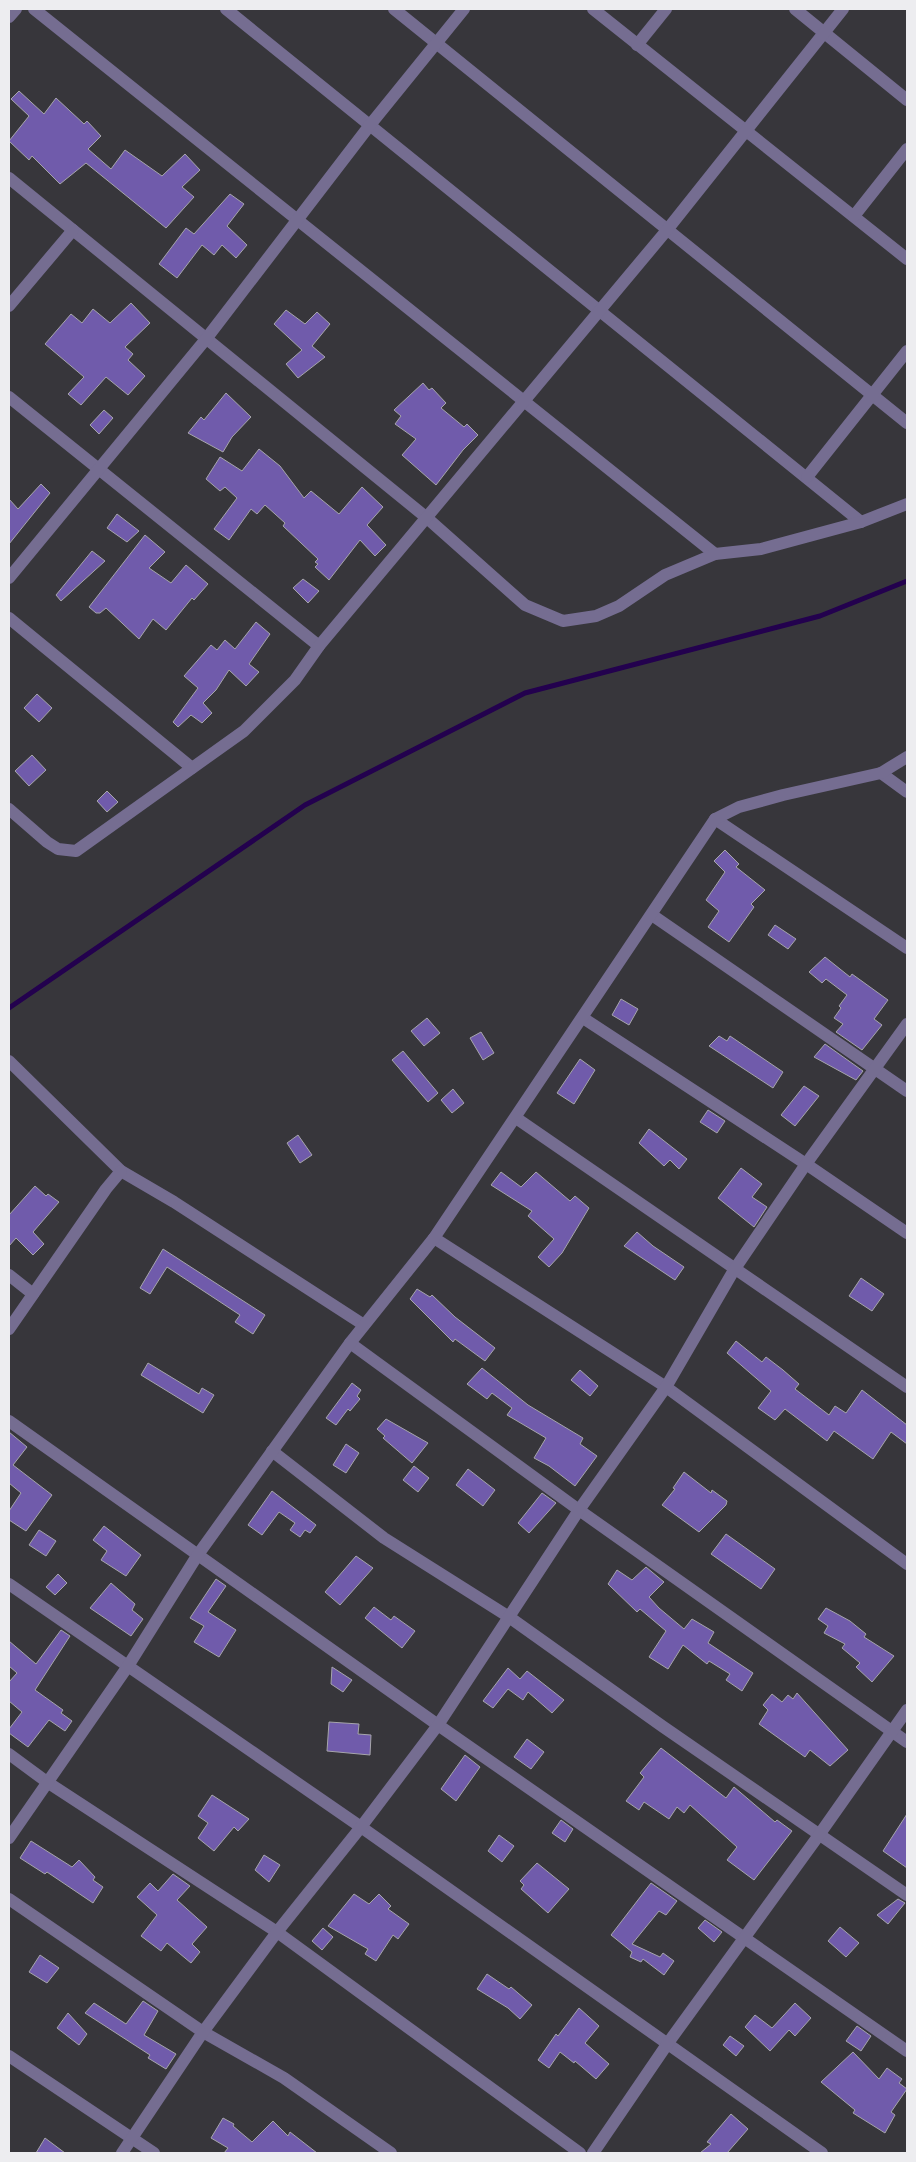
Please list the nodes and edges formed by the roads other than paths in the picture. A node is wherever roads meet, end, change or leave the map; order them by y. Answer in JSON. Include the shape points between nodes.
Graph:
{"nodes":[{"id":1,"x":16,"y":9,"type":"edge"},
{"id":2,"x":34,"y":9,"type":"edge"},
{"id":3,"x":226,"y":9,"type":"edge"},
{"id":4,"x":394,"y":9,"type":"edge"},
{"id":5,"x":464,"y":9,"type":"edge"},
{"id":6,"x":594,"y":9,"type":"edge"},
{"id":7,"x":666,"y":9,"type":"edge"},
{"id":8,"x":796,"y":9,"type":"edge"},
{"id":9,"x":843,"y":9,"type":"edge"},
{"id":10,"x":9,"y":17,"type":"edge"},
{"id":11,"x":824,"y":32,"type":"junction"},
{"id":12,"x":438,"y":42,"type":"junction"},
{"id":13,"x":638,"y":45,"type":"junction"},
{"id":14,"x":907,"y":100,"type":"edge"},
{"id":15,"x":370,"y":125,"type":"junction"},
{"id":16,"x":745,"y":130,"type":"junction"},
{"id":17,"x":907,"y":149,"type":"edge"},
{"id":18,"x":9,"y":178,"type":"edge"},
{"id":19,"x":854,"y":216,"type":"junction"},
{"id":20,"x":296,"y":220,"type":"junction"},
{"id":21,"x":72,"y":230,"type":"junction"},
{"id":22,"x":667,"y":230,"type":"junction"},
{"id":23,"x":907,"y":259,"type":"edge"},
{"id":24,"x":9,"y":306,"type":"edge"},
{"id":25,"x":600,"y":310,"type":"junction"},
{"id":26,"x":206,"y":339,"type":"junction"},
{"id":27,"x":907,"y":351,"type":"edge"},
{"id":28,"x":874,"y":396,"type":"junction"},
{"id":29,"x":9,"y":397,"type":"edge"},
{"id":30,"x":524,"y":400,"type":"junction"},
{"id":31,"x":907,"y":423,"type":"edge"},
{"id":32,"x":99,"y":469,"type":"junction"},
{"id":33,"x":807,"y":478,"type":"junction"},
{"id":34,"x":907,"y":504,"type":"edge"},
{"id":35,"x":426,"y":518,"type":"junction"},
{"id":36,"x":861,"y":522,"type":"junction"},
{"id":37,"x":716,"y":554,"type":"junction"},
{"id":38,"x":9,"y":578,"type":"edge"},
{"id":39,"x":9,"y":618,"type":"edge"},
{"id":40,"x":319,"y":646,"type":"junction"},
{"id":41,"x":907,"y":757,"type":"edge"},
{"id":42,"x":192,"y":768,"type":"junction"},
{"id":43,"x":881,"y":773,"type":"junction"},
{"id":44,"x":907,"y":792,"type":"edge"},
{"id":45,"x":9,"y":809,"type":"edge"},
{"id":46,"x":716,"y":820,"type":"junction"},
{"id":47,"x":652,"y":915,"type":"junction"},
{"id":48,"x":907,"y":948,"type":"edge"},
{"id":49,"x":583,"y":1018,"type":"junction"},
{"id":50,"x":907,"y":1024,"type":"edge"},
{"id":51,"x":9,"y":1062,"type":"edge"},
{"id":52,"x":875,"y":1069,"type":"junction"},
{"id":53,"x":907,"y":1091,"type":"edge"},
{"id":54,"x":516,"y":1118,"type":"junction"},
{"id":55,"x":806,"y":1164,"type":"junction"},
{"id":56,"x":122,"y":1171,"type":"junction"},
{"id":57,"x":907,"y":1233,"type":"edge"},
{"id":58,"x":434,"y":1238,"type":"junction"},
{"id":59,"x":734,"y":1270,"type":"junction"},
{"id":60,"x":9,"y":1275,"type":"edge"},
{"id":61,"x":33,"y":1294,"type":"junction"},
{"id":62,"x":364,"y":1325,"type":"junction"},
{"id":63,"x":9,"y":1329,"type":"edge"},
{"id":64,"x":350,"y":1343,"type":"junction"},
{"id":65,"x":666,"y":1387,"type":"junction"},
{"id":66,"x":907,"y":1387,"type":"edge"},
{"id":67,"x":9,"y":1421,"type":"edge"},
{"id":68,"x":272,"y":1451,"type":"junction"},
{"id":69,"x":579,"y":1510,"type":"junction"},
{"id":70,"x":197,"y":1556,"type":"junction"},
{"id":71,"x":907,"y":1564,"type":"edge"},
{"id":72,"x":9,"y":1584,"type":"edge"},
{"id":73,"x":509,"y":1617,"type":"junction"},
{"id":74,"x":128,"y":1666,"type":"junction"},
{"id":75,"x":907,"y":1710,"type":"edge"},
{"id":76,"x":438,"y":1725,"type":"junction"},
{"id":77,"x":892,"y":1731,"type":"junction"},
{"id":78,"x":907,"y":1742,"type":"edge"},
{"id":79,"x":9,"y":1754,"type":"edge"},
{"id":80,"x":47,"y":1782,"type":"junction"},
{"id":81,"x":361,"y":1827,"type":"junction"},
{"id":82,"x":819,"y":1836,"type":"junction"},
{"id":83,"x":9,"y":1838,"type":"edge"},
{"id":84,"x":907,"y":1895,"type":"edge"},
{"id":85,"x":9,"y":1899,"type":"edge"},
{"id":86,"x":277,"y":1932,"type":"junction"},
{"id":87,"x":744,"y":1938,"type":"junction"},
{"id":88,"x":203,"y":2032,"type":"junction"},
{"id":89,"x":668,"y":2043,"type":"junction"},
{"id":90,"x":907,"y":2051,"type":"edge"},
{"id":91,"x":9,"y":2056,"type":"edge"},
{"id":92,"x":132,"y":2138,"type":"junction"},
{"id":93,"x":122,"y":2153,"type":"edge"},
{"id":94,"x":154,"y":2153,"type":"edge"},
{"id":95,"x":392,"y":2153,"type":"edge"},
{"id":96,"x":580,"y":2153,"type":"edge"},
{"id":97,"x":592,"y":2153,"type":"edge"},
{"id":98,"x":822,"y":2153,"type":"edge"}],
"edges":[{"from":1,"to":10,"type":"street"},
{"from":2,"to":20,"type":"street"},
{"from":3,"to":15,"type":"street"},
{"from":4,"to":12,"type":"street"},
{"from":5,"to":12,"type":"street"},
{"from":6,"to":13,"type":"street"},
{"from":7,"to":13,"type":"street"},
{"from":8,"to":11,"type":"street"},
{"from":9,"to":11,"type":"street"},
{"from":11,"to":14,"type":"street"},
{"from":11,"to":16,"type":"street"},
{"from":12,"to":15,"type":"street"},
{"from":12,"to":22,"type":"street"},
{"from":13,"to":16,"type":"street"},
{"from":15,"to":20,"type":"street"},
{"from":15,"to":25,"type":"street"},
{"from":16,"to":19,"type":"street"},
{"from":16,"to":22,"type":"street"},
{"from":17,"to":19,"type":"street"},
{"from":18,"to":21,"type":"street"},
{"from":19,"to":23,"type":"street"},
{"from":20,"to":26,"type":"street"},
{"from":20,"to":30,"type":"street"},
{"from":21,"to":24,"type":"street"},
{"from":21,"to":26,"type":"street"},
{"from":22,"to":25,"type":"street"},
{"from":22,"to":28,"type":"street"},
{"from":25,"to":30,"type":"street"},
{"from":25,"to":33,"type":"street"},
{"from":26,"to":32,"type":"street"},
{"from":26,"to":35,"type":"street"},
{"from":27,"to":28,"type":"street"},
{"from":28,"to":31,"type":"street"},
{"from":28,"to":33,"type":"street"},
{"from":29,"to":32,"type":"street"},
{"from":30,"to":35,"type":"street"},
{"from":30,"to":37,"type":"street"},
{"from":32,"to":38,"type":"street"},
{"from":32,"to":40,"type":"street"},
{"from":33,"to":36,"type":"street"},
{"from":34,"to":36,"type":"street"},
{"from":35,"to":37,"type":"street","via":[[525,605],[563,622],[619,606],[665,575]]},
{"from":35,"to":40,"type":"street"},
{"from":36,"to":37,"type":"street","via":[[762,549]]},
{"from":39,"to":42,"type":"street"},
{"from":40,"to":42,"type":"street","via":[[295,680],[266,711]]},
{"from":41,"to":43,"type":"street"},
{"from":42,"to":45,"type":"street","via":[[76,850],[52,846]]},
{"from":43,"to":44,"type":"street"},
{"from":43,"to":46,"type":"street","via":[[739,807]]},
{"from":46,"to":47,"type":"street"},
{"from":46,"to":48,"type":"street"},
{"from":47,"to":49,"type":"street"},
{"from":47,"to":52,"type":"street"},
{"from":49,"to":54,"type":"street"},
{"from":49,"to":55,"type":"street"},
{"from":50,"to":52,"type":"street"},
{"from":51,"to":56,"type":"street"},
{"from":52,"to":53,"type":"street"},
{"from":52,"to":55,"type":"street"},
{"from":54,"to":58,"type":"street"},
{"from":54,"to":59,"type":"street"},
{"from":55,"to":57,"type":"street"},
{"from":55,"to":59,"type":"street"},
{"from":56,"to":61,"type":"street"},
{"from":56,"to":62,"type":"street"},
{"from":58,"to":62,"type":"street"},
{"from":58,"to":65,"type":"street"},
{"from":59,"to":65,"type":"street"},
{"from":59,"to":66,"type":"street"},
{"from":60,"to":61,"type":"street"},
{"from":61,"to":63,"type":"street"},
{"from":62,"to":64,"type":"street"},
{"from":64,"to":68,"type":"street"},
{"from":64,"to":69,"type":"street"},
{"from":65,"to":69,"type":"street"},
{"from":65,"to":71,"type":"street"},
{"from":67,"to":70,"type":"street"},
{"from":68,"to":70,"type":"street"},
{"from":68,"to":73,"type":"street","via":[[384,1538]]},
{"from":69,"to":73,"type":"street"},
{"from":69,"to":77,"type":"street"},
{"from":70,"to":74,"type":"street"},
{"from":70,"to":76,"type":"street"},
{"from":72,"to":74,"type":"street"},
{"from":73,"to":76,"type":"street"},
{"from":73,"to":82,"type":"street"},
{"from":74,"to":80,"type":"street"},
{"from":74,"to":81,"type":"street"},
{"from":75,"to":77,"type":"street"},
{"from":76,"to":81,"type":"street"},
{"from":76,"to":87,"type":"street"},
{"from":77,"to":78,"type":"street"},
{"from":77,"to":82,"type":"street"},
{"from":79,"to":80,"type":"street"},
{"from":80,"to":83,"type":"street"},
{"from":80,"to":86,"type":"street"},
{"from":81,"to":86,"type":"street"},
{"from":81,"to":89,"type":"street"},
{"from":82,"to":84,"type":"street"},
{"from":82,"to":87,"type":"street"},
{"from":85,"to":88,"type":"street"},
{"from":86,"to":88,"type":"street"},
{"from":86,"to":96,"type":"street"},
{"from":87,"to":89,"type":"street"},
{"from":87,"to":90,"type":"street"},
{"from":88,"to":92,"type":"street"},
{"from":88,"to":95,"type":"street","via":[[284,2078]]},
{"from":89,"to":97,"type":"street"},
{"from":89,"to":98,"type":"street"},
{"from":91,"to":92,"type":"street"},
{"from":92,"to":93,"type":"street"},
{"from":92,"to":94,"type":"street"}]}
